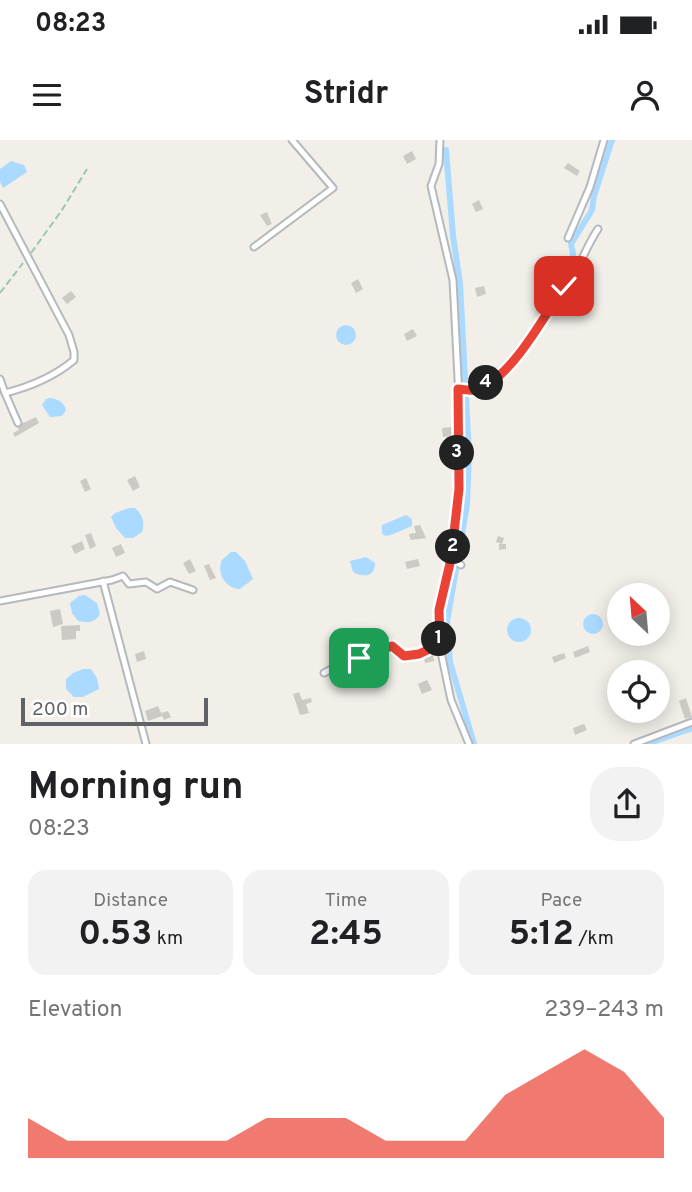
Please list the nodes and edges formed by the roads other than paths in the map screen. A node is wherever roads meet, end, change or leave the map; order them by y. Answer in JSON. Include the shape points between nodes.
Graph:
{"nodes":[{"id":1,"x":292,"y":140,"type":"edge"},
{"id":2,"x":440,"y":140,"type":"edge"},
{"id":3,"x":604,"y":140,"type":"edge"},
{"id":4,"x":0,"y":204,"type":"edge"},
{"id":5,"x":598,"y":229,"type":"dead end"},
{"id":6,"x":568,"y":238,"type":"dead end"},
{"id":7,"x":254,"y":247,"type":"dead end"},
{"id":8,"x":0,"y":379,"type":"edge"},
{"id":9,"x":458,"y":389,"type":"junction"},
{"id":10,"x":5,"y":393,"type":"junction"},
{"id":11,"x":18,"y":423,"type":"dead end"},
{"id":12,"x":451,"y":559,"type":"junction"},
{"id":13,"x":461,"y":565,"type":"dead end"},
{"id":14,"x":103,"y":581,"type":"junction"},
{"id":15,"x":193,"y":590,"type":"dead end"},
{"id":16,"x":0,"y":601,"type":"edge"},
{"id":17,"x":440,"y":644,"type":"junction"},
{"id":18,"x":324,"y":673,"type":"dead end"},
{"id":19,"x":692,"y":722,"type":"edge"},
{"id":20,"x":146,"y":744,"type":"edge"},
{"id":21,"x":469,"y":744,"type":"edge"},
{"id":22,"x":634,"y":744,"type":"edge"}],
"edges":[{"from":1,"to":7,"type":"street","via":[[333,188]]},
{"from":2,"to":9,"type":"street","via":[[439,164],[431,186],[453,281]]},
{"from":3,"to":6,"type":"street"},
{"from":4,"to":10,"type":"street","via":[[74,352],[74,360],[65,368]]},
{"from":5,"to":9,"type":"street","via":[[520,354],[475,390]]},
{"from":8,"to":10,"type":"street"},
{"from":9,"to":12,"type":"street","via":[[459,489]]},
{"from":10,"to":11,"type":"street"},
{"from":12,"to":13,"type":"street"},
{"from":12,"to":17,"type":"street","via":[[439,610]]},
{"from":14,"to":15,"type":"street","via":[[123,576],[129,584],[146,582],[157,589],[170,582]]},
{"from":14,"to":16,"type":"street"},
{"from":14,"to":20,"type":"street"},
{"from":17,"to":18,"type":"street","via":[[404,656],[392,646]]},
{"from":17,"to":21,"type":"street","via":[[451,700]]},
{"from":19,"to":22,"type":"street"}]}
